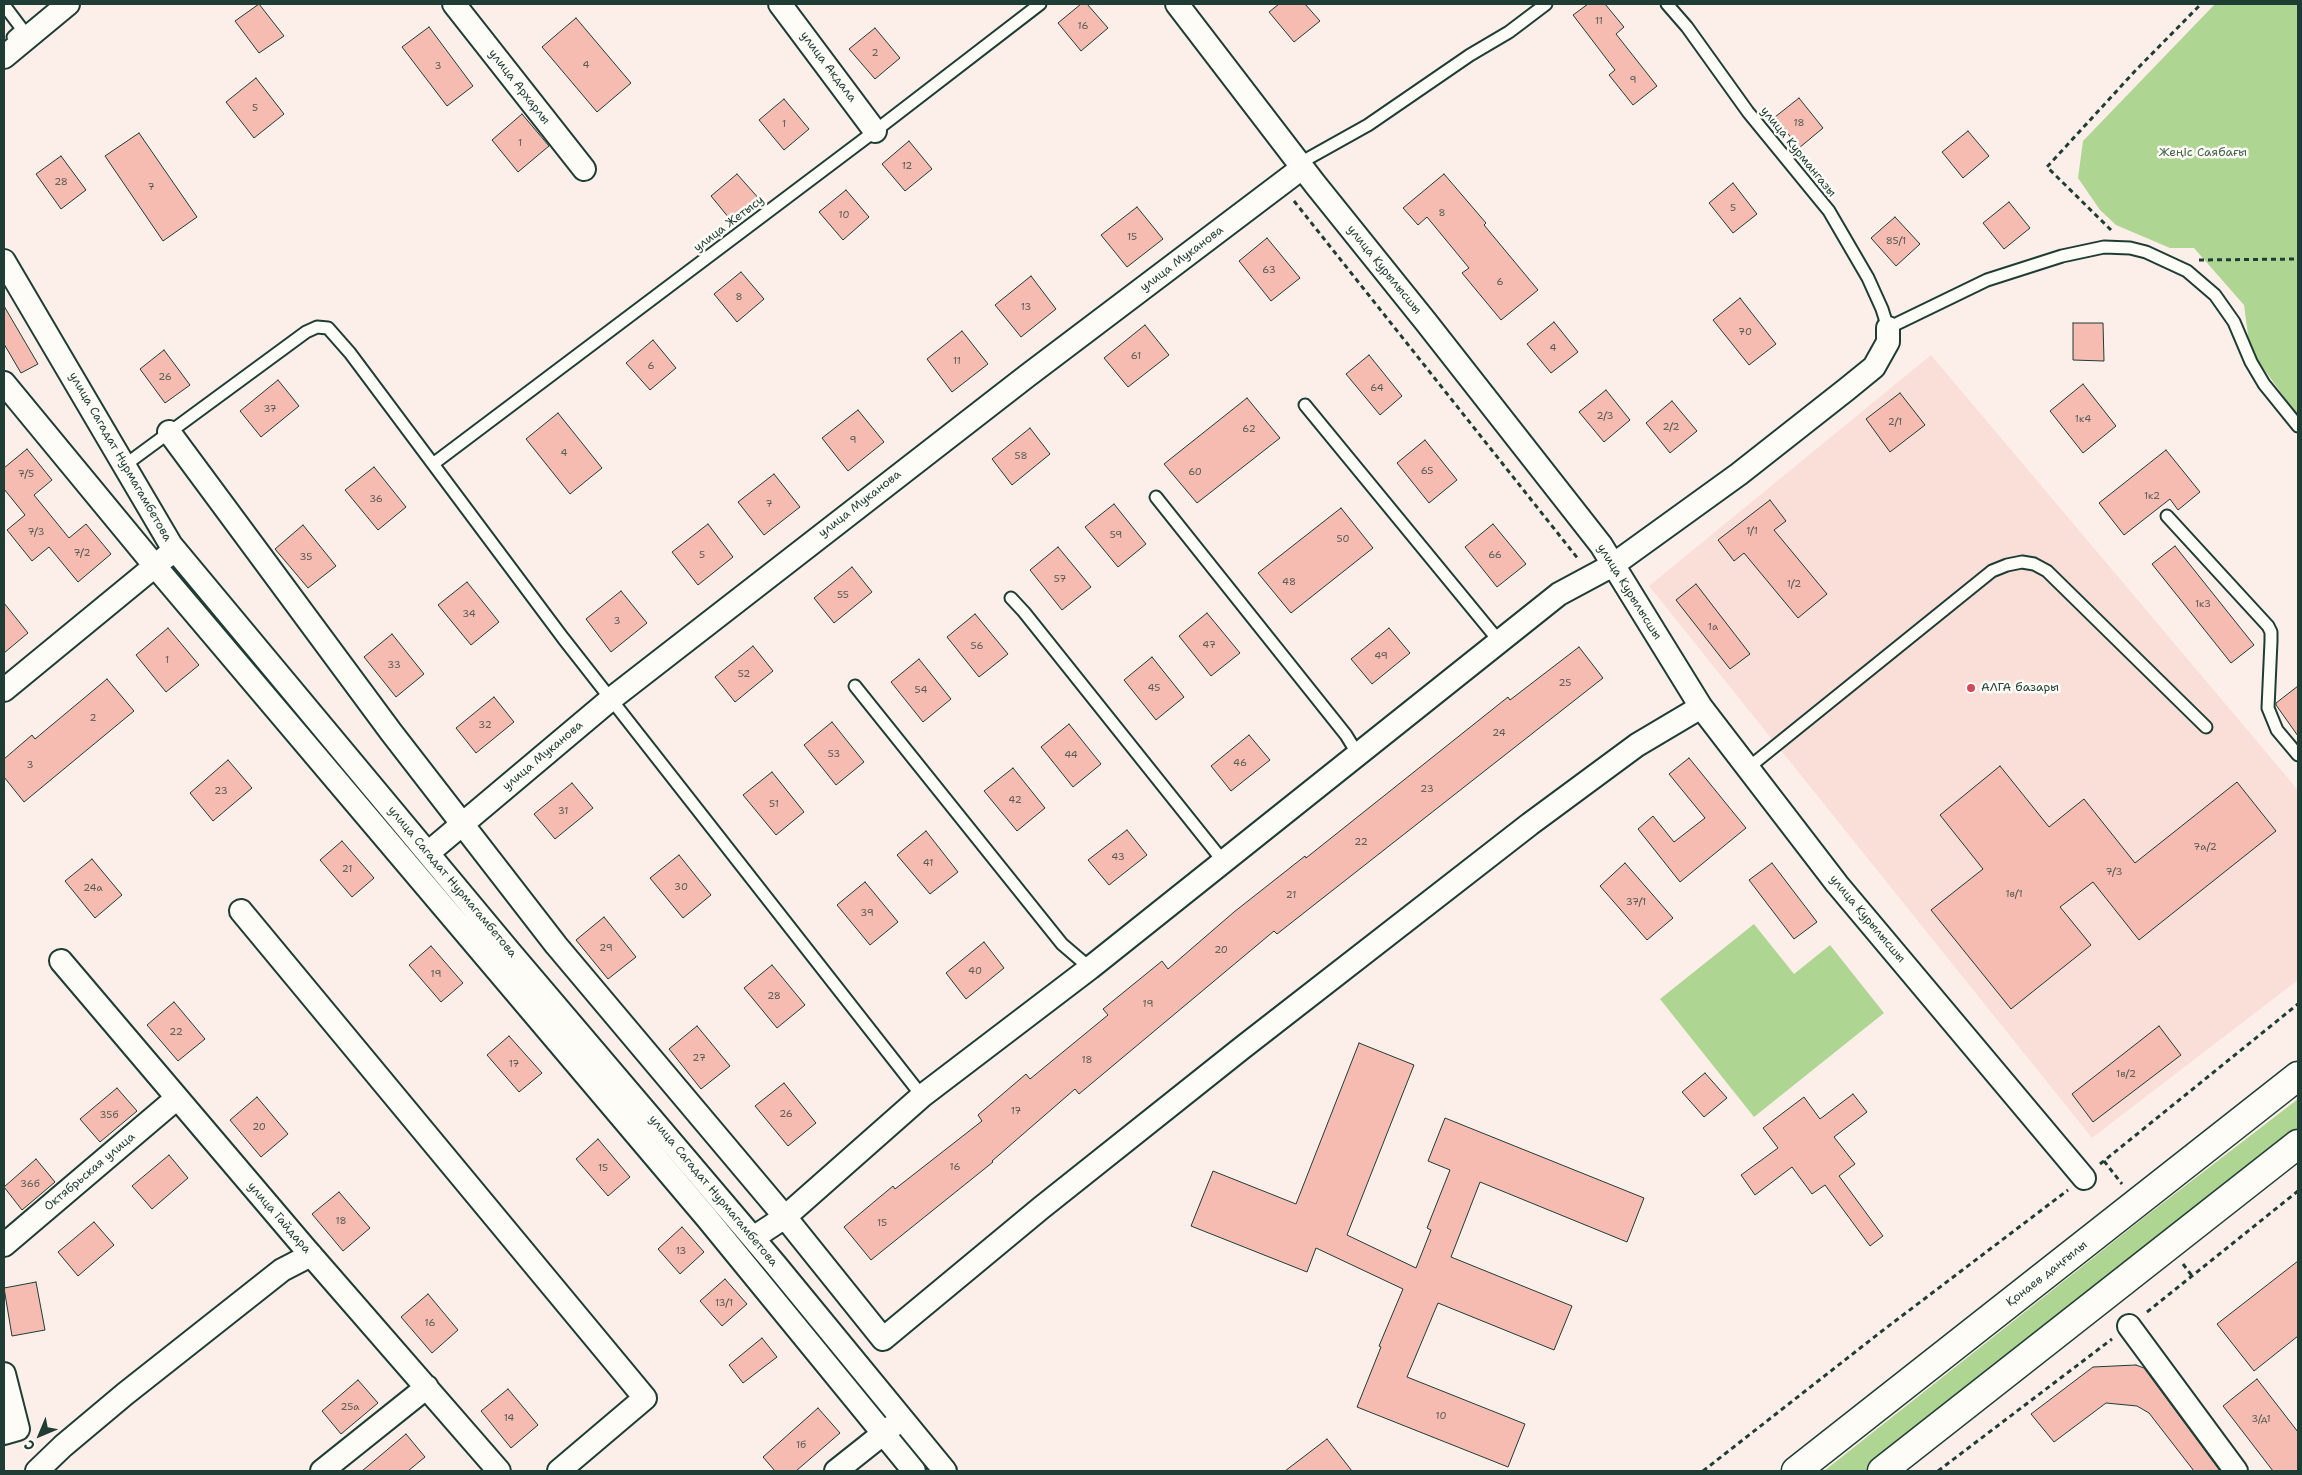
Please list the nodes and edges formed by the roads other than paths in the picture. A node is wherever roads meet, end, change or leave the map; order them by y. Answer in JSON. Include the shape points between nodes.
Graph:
{"nodes":[{"id":1,"x":4,"y":4,"type":"edge"},
{"id":2,"x":68,"y":4,"type":"edge"},
{"id":3,"x":454,"y":4,"type":"edge"},
{"id":4,"x":780,"y":4,"type":"edge"},
{"id":5,"x":1040,"y":4,"type":"edge"},
{"id":6,"x":1177,"y":4,"type":"edge"},
{"id":7,"x":1546,"y":4,"type":"edge"},
{"id":8,"x":1668,"y":4,"type":"edge"},
{"id":9,"x":4,"y":44,"type":"edge"},
{"id":10,"x":4,"y":57,"type":"edge"},
{"id":11,"x":875,"y":131,"type":"junction"},
{"id":12,"x":1301,"y":166,"type":"junction"},
{"id":13,"x":584,"y":170,"type":"dead end"},
{"id":14,"x":4,"y":261,"type":"edge"},
{"id":15,"x":1888,"y":328,"type":"junction"},
{"id":16,"x":4,"y":382,"type":"edge"},
{"id":17,"x":1305,"y":404,"type":"dead end"},
{"id":18,"x":2298,"y":426,"type":"edge"},
{"id":19,"x":169,"y":432,"type":"junction"},
{"id":20,"x":433,"y":464,"type":"junction"},
{"id":21,"x":125,"y":465,"type":"junction"},
{"id":22,"x":1156,"y":497,"type":"dead end"},
{"id":23,"x":2167,"y":516,"type":"dead end"},
{"id":24,"x":176,"y":549,"type":"junction"},
{"id":25,"x":1613,"y":565,"type":"junction"},
{"id":26,"x":155,"y":566,"type":"junction"},
{"id":27,"x":1011,"y":598,"type":"dead end"},
{"id":28,"x":1499,"y":641,"type":"junction"},
{"id":29,"x":856,"y":686,"type":"dead end"},
{"id":30,"x":4,"y":690,"type":"edge"},
{"id":31,"x":611,"y":699,"type":"junction"},
{"id":32,"x":1701,"y":707,"type":"junction"},
{"id":33,"x":2206,"y":727,"type":"dead end"},
{"id":34,"x":1357,"y":754,"type":"junction"},
{"id":35,"x":2298,"y":755,"type":"edge"},
{"id":36,"x":1748,"y":768,"type":"junction"},
{"id":37,"x":463,"y":824,"type":"junction"},
{"id":38,"x":428,"y":853,"type":"junction"},
{"id":39,"x":1223,"y":861,"type":"junction"},
{"id":40,"x":241,"y":911,"type":"dead end"},
{"id":41,"x":61,"y":961,"type":"dead end"},
{"id":42,"x":1090,"y":968,"type":"junction"},
{"id":43,"x":2298,"y":1076,"type":"edge"},
{"id":44,"x":922,"y":1096,"type":"junction"},
{"id":45,"x":177,"y":1098,"type":"junction"},
{"id":46,"x":2298,"y":1144,"type":"edge"},
{"id":47,"x":2084,"y":1178,"type":"road end"},
{"id":48,"x":785,"y":1217,"type":"junction"},
{"id":49,"x":753,"y":1238,"type":"junction"},
{"id":50,"x":4,"y":1246,"type":"edge"},
{"id":51,"x":311,"y":1256,"type":"junction"},
{"id":52,"x":2129,"y":1326,"type":"dead end"},
{"id":53,"x":4,"y":1374,"type":"edge"},
{"id":54,"x":427,"y":1387,"type":"junction"},
{"id":55,"x":902,"y":1418,"type":"junction"},
{"id":56,"x":4,"y":1433,"type":"edge"},
{"id":57,"x":883,"y":1434,"type":"junction"},
{"id":58,"x":37,"y":1471,"type":"edge"},
{"id":59,"x":322,"y":1471,"type":"edge"},
{"id":60,"x":500,"y":1471,"type":"edge"},
{"id":61,"x":559,"y":1471,"type":"edge"},
{"id":62,"x":836,"y":1471,"type":"edge"},
{"id":63,"x":914,"y":1471,"type":"edge"},
{"id":64,"x":945,"y":1471,"type":"edge"},
{"id":65,"x":1796,"y":1471,"type":"edge"},
{"id":66,"x":1882,"y":1471,"type":"edge"},
{"id":67,"x":2236,"y":1471,"type":"edge"}],
"edges":[{"from":1,"to":9,"type":"lane","via":[[22,30]]},
{"from":2,"to":10,"type":"street"},
{"from":3,"to":13,"type":"street","name":"улица Архарлы"},
{"from":4,"to":11,"type":"street","name":"улица Акдала"},
{"from":5,"to":11,"type":"lane","name":"улица Жетысу"},
{"from":6,"to":12,"type":"street","name":"улица Курылысшы"},
{"from":7,"to":12,"type":"lane","name":"улица Муканова","via":[[1509,32]]},
{"from":8,"to":15,"type":"lane","name":"улица Курмангазы","via":[[1748,112],[1829,211],[1868,278]]},
{"from":11,"to":20,"type":"lane","name":"улица Жетысу"},
{"from":12,"to":25,"type":"street","name":"улица Курылысшы","via":[[1595,537]]},
{"from":12,"to":31,"type":"street","name":"улица Муканова"},
{"from":14,"to":21,"type":"street","name":"улица Сагадат Нурмагамбетова"},
{"from":15,"to":18,"type":"lane","via":[[1987,280],[2062,256],[2104,247],[2130,248],[2187,271],[2215,295],[2234,322],[2264,384]]},
{"from":15,"to":25,"type":"street","via":[[1888,342],[1874,367],[1739,474]]},
{"from":16,"to":26,"type":"street"},
{"from":17,"to":28,"type":"lane"},
{"from":19,"to":20,"type":"lane","via":[[306,332],[328,328]]},
{"from":19,"to":21,"type":"lane"},
{"from":19,"to":37,"type":"street"},
{"from":20,"to":31,"type":"lane"},
{"from":21,"to":24,"type":"street","name":"улица Сагадат Нурмагамбетова"},
{"from":22,"to":34,"type":"lane","via":[[1346,735]]},
{"from":23,"to":35,"type":"lane","via":[[2268,626],[2271,641],[2268,708],[2276,730]]},
{"from":24,"to":26,"type":"street"},
{"from":24,"to":38,"type":"street","name":"улица Сагадат Нурмагамбетова"},
{"from":25,"to":28,"type":"street","via":[[1559,594]]},
{"from":25,"to":32,"type":"street","name":"улица Курылысшы"},
{"from":26,"to":30,"type":"street"},
{"from":26,"to":57,"type":"street","via":[[707,1218]]},
{"from":27,"to":39,"type":"lane"},
{"from":28,"to":34,"type":"street"},
{"from":29,"to":42,"type":"lane","via":[[1062,944]]},
{"from":31,"to":37,"type":"street","name":"улица Муканова"},
{"from":31,"to":44,"type":"lane"},
{"from":32,"to":36,"type":"street","name":"улица Курылысшы"},
{"from":32,"to":48,"type":"street","via":[[1637,745],[1522,830],[1234,1054],[882,1339]]},
{"from":33,"to":36,"type":"lane","via":[[2047,571],[2022,562],[1992,571]]},
{"from":34,"to":39,"type":"street"},
{"from":36,"to":47,"type":"street","name":"улица Курылысшы","via":[[1837,884]]},
{"from":37,"to":38,"type":"street","name":"улица Муканова"},
{"from":37,"to":48,"type":"street","via":[[556,946]]},
{"from":38,"to":49,"type":"street","name":"улица Сагадат Нурмагамбетова"},
{"from":39,"to":42,"type":"street"},
{"from":40,"to":61,"type":"street","via":[[645,1398]]},
{"from":41,"to":45,"type":"street","name":"улица Гайдара"},
{"from":42,"to":44,"type":"street"},
{"from":43,"to":65,"type":"main road","name":"Қонаев даңғылы"},
{"from":44,"to":48,"type":"street"},
{"from":45,"to":50,"type":"street","name":"Октябрьская улица"},
{"from":45,"to":51,"type":"street","name":"улица Гайдара"},
{"from":46,"to":66,"type":"main road"},
{"from":48,"to":49,"type":"street"},
{"from":49,"to":55,"type":"street","name":"улица Сагадат Нурмагамбетова"},
{"from":51,"to":54,"type":"street","name":"улица Гайдара"},
{"from":51,"to":58,"type":"street","via":[[282,1270],[258,1288],[125,1394]]},
{"from":52,"to":67,"type":"street"},
{"from":53,"to":56,"type":"street","via":[[18,1429]]},
{"from":54,"to":59,"type":"street"},
{"from":54,"to":60,"type":"street","name":"улица Гайдара"},
{"from":55,"to":57,"type":"street"},
{"from":55,"to":64,"type":"street","name":"улица Сагадат Нурмагамбетова"},
{"from":57,"to":62,"type":"street"},
{"from":57,"to":63,"type":"street"}]}
